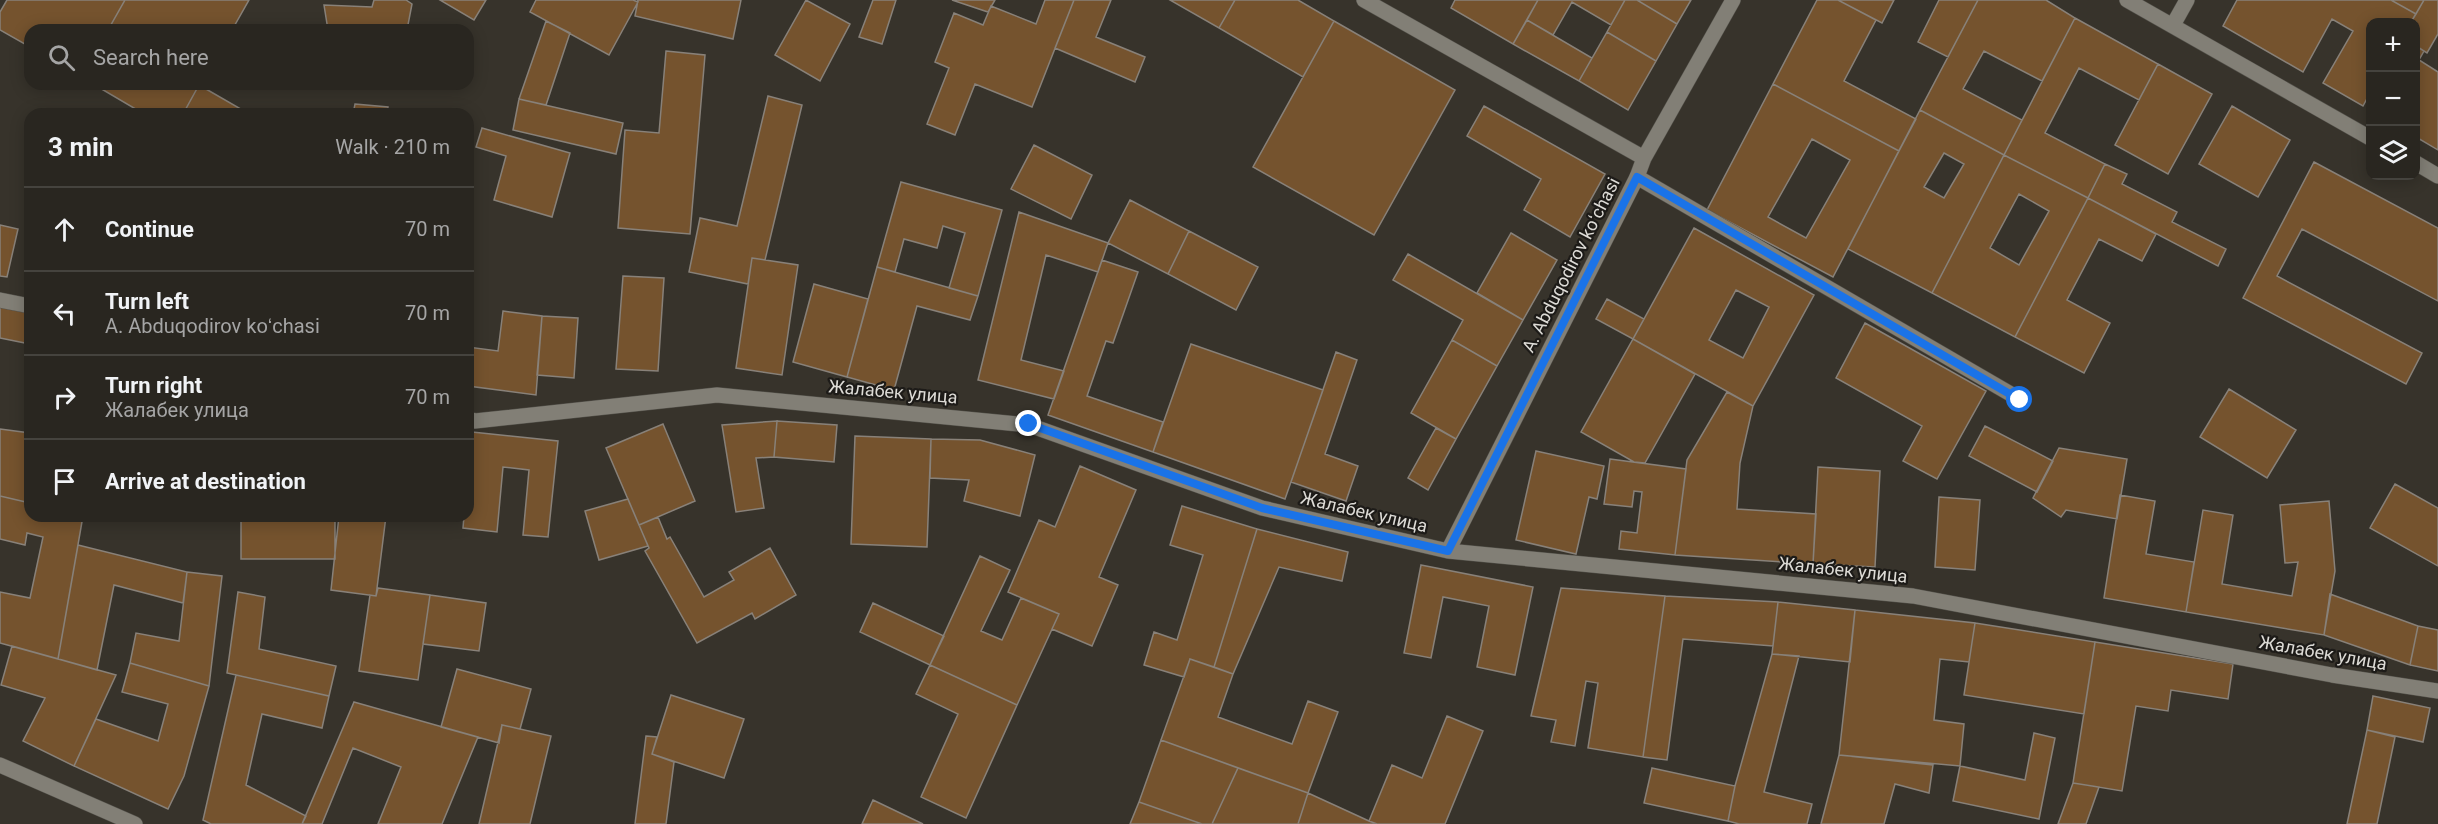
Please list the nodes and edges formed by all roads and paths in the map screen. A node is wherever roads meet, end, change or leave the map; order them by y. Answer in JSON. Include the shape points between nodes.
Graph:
{"nodes":[{"id":1,"x":1364,"y":0,"type":"edge"},
{"id":2,"x":1733,"y":0,"type":"edge"},
{"id":3,"x":2127,"y":0,"type":"edge"},
{"id":4,"x":2187,"y":0,"type":"edge"},
{"id":5,"x":2173,"y":25,"type":"junction"},
{"id":6,"x":2366,"y":136,"type":"edge"},
{"id":7,"x":1644,"y":158,"type":"junction"},
{"id":8,"x":2420,"y":166,"type":"edge"},
{"id":9,"x":2438,"y":176,"type":"edge"},
{"id":10,"x":1637,"y":177,"type":"junction"},
{"id":11,"x":0,"y":300,"type":"edge"},
{"id":12,"x":24,"y":305,"type":"edge"},
{"id":13,"x":2020,"y":400,"type":"dead end"},
{"id":14,"x":474,"y":421,"type":"edge"},
{"id":15,"x":1448,"y":551,"type":"junction"},
{"id":16,"x":2438,"y":691,"type":"edge"},
{"id":17,"x":0,"y":765,"type":"edge"},
{"id":18,"x":135,"y":824,"type":"edge"}],
"edges":[{"from":1,"to":7,"type":"street"},
{"from":2,"to":7,"type":"street","name":"A. Abduqodirov koʻchasi"},
{"from":3,"to":5,"type":"street"},
{"from":4,"to":5,"type":"street"},
{"from":5,"to":6,"type":"street"},
{"from":7,"to":10,"type":"street","name":"A. Abduqodirov koʻchasi"},
{"from":8,"to":9,"type":"street"},
{"from":10,"to":13,"type":"street"},
{"from":10,"to":15,"type":"street","name":"A. Abduqodirov koʻchasi"},
{"from":11,"to":12,"type":"street"},
{"from":14,"to":15,"type":"street","name":"Жалабек улица","via":[[717,395],[1029,424],[1262,508]]},
{"from":15,"to":16,"type":"street","name":"Жалабек улица","via":[[1913,597],[2331,675]]},
{"from":17,"to":18,"type":"street"}]}
